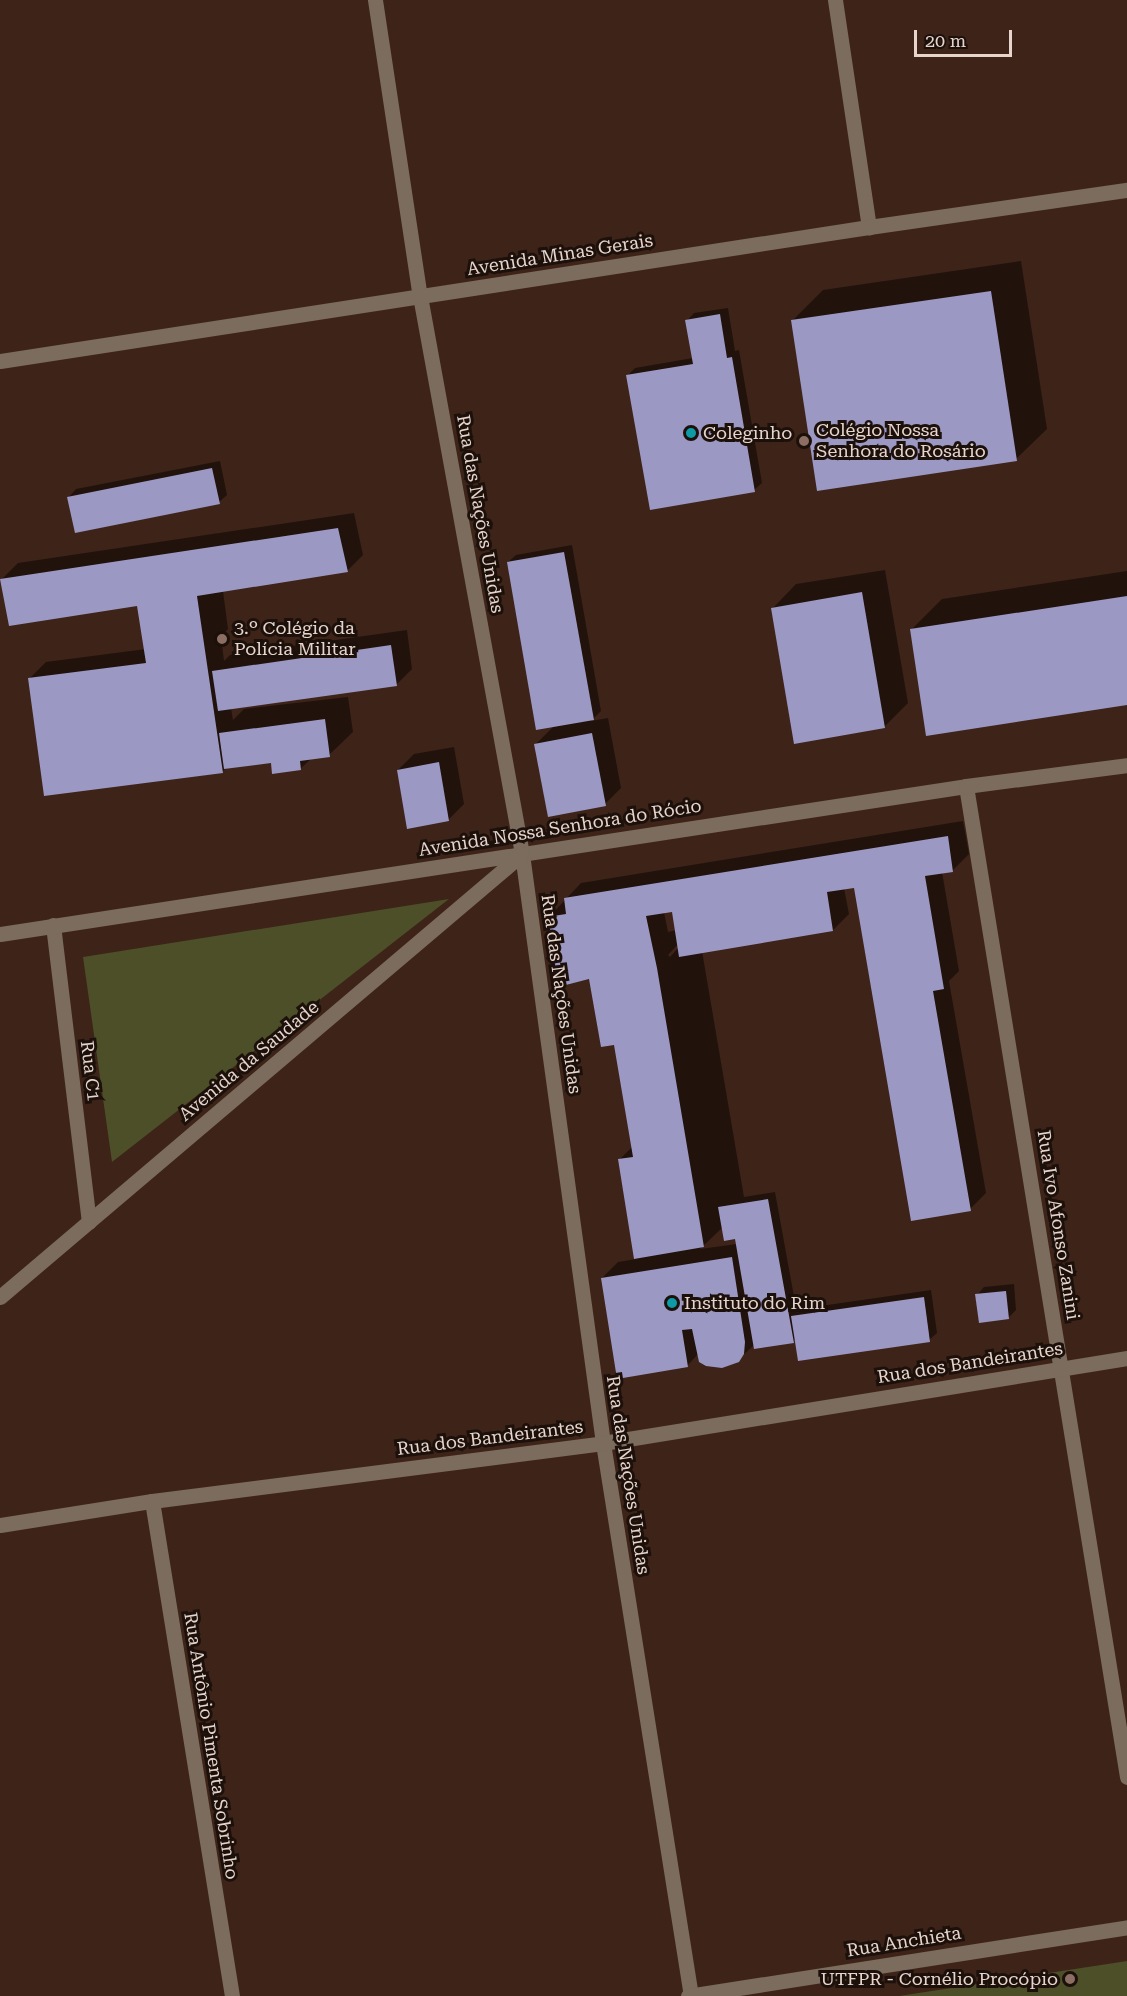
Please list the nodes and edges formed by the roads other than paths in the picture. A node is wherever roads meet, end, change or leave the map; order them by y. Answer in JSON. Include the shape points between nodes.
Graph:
{"nodes":[{"id":1,"x":375,"y":0,"type":"edge"},
{"id":2,"x":835,"y":0,"type":"edge"},
{"id":3,"x":1127,"y":190,"type":"edge"},
{"id":4,"x":869,"y":227,"type":"junction"},
{"id":5,"x":420,"y":296,"type":"junction"},
{"id":6,"x":0,"y":361,"type":"edge"},
{"id":7,"x":1127,"y":765,"type":"edge"},
{"id":8,"x":966,"y":786,"type":"junction"},
{"id":9,"x":522,"y":854,"type":"junction"},
{"id":10,"x":53,"y":925,"type":"junction"},
{"id":11,"x":0,"y":934,"type":"edge"},
{"id":12,"x":89,"y":1222,"type":"junction"},
{"id":13,"x":0,"y":1297,"type":"edge"},
{"id":14,"x":1127,"y":1358,"type":"edge"},
{"id":15,"x":1062,"y":1368,"type":"junction"},
{"id":16,"x":603,"y":1443,"type":"junction"},
{"id":17,"x":152,"y":1501,"type":"junction"},
{"id":18,"x":0,"y":1525,"type":"edge"},
{"id":19,"x":1127,"y":1777,"type":"edge"},
{"id":20,"x":1127,"y":1926,"type":"edge"},
{"id":21,"x":232,"y":1996,"type":"edge"},
{"id":22,"x":690,"y":1996,"type":"edge"}],
"edges":[{"from":1,"to":5,"type":"street","name":"Rua das Nações Unidas"},
{"from":2,"to":4,"type":"street"},
{"from":3,"to":4,"type":"street","name":"Avenida Minas Gerais"},
{"from":4,"to":5,"type":"street","name":"Avenida Minas Gerais"},
{"from":5,"to":6,"type":"street","name":"Avenida Minas Gerais"},
{"from":5,"to":9,"type":"street","name":"Rua das Nações Unidas"},
{"from":7,"to":8,"type":"street","name":"Avenida Nossa Senhora do Rócio"},
{"from":8,"to":9,"type":"street","name":"Avenida Nossa Senhora do Rócio"},
{"from":8,"to":15,"type":"street","name":"Rua Ivo Afonso Zanini"},
{"from":9,"to":10,"type":"street","name":"Avenida Nossa Senhora do Rócio"},
{"from":9,"to":12,"type":"street","name":"Avenida da Saudade"},
{"from":9,"to":16,"type":"street","name":"Rua das Nações Unidas"},
{"from":10,"to":11,"type":"street","name":"Avenida Nossa Senhora do Rócio"},
{"from":10,"to":12,"type":"street","name":"Rua C1"},
{"from":12,"to":13,"type":"street","name":"Avenida da Saudade"},
{"from":14,"to":15,"type":"street","name":"Rua dos Bandeirantes"},
{"from":15,"to":16,"type":"street","name":"Rua dos Bandeirantes"},
{"from":15,"to":19,"type":"street","name":"Rua Ivo Afonso Zanini"},
{"from":16,"to":17,"type":"street","name":"Rua dos Bandeirantes"},
{"from":16,"to":22,"type":"street","name":"Rua das Nações Unidas"},
{"from":17,"to":18,"type":"street","name":"Rua dos Bandeirantes"},
{"from":17,"to":21,"type":"street","name":"Rua Antônio Pimenta Sobrinho"},
{"from":20,"to":22,"type":"street","name":"Rua Anchieta"}]}
